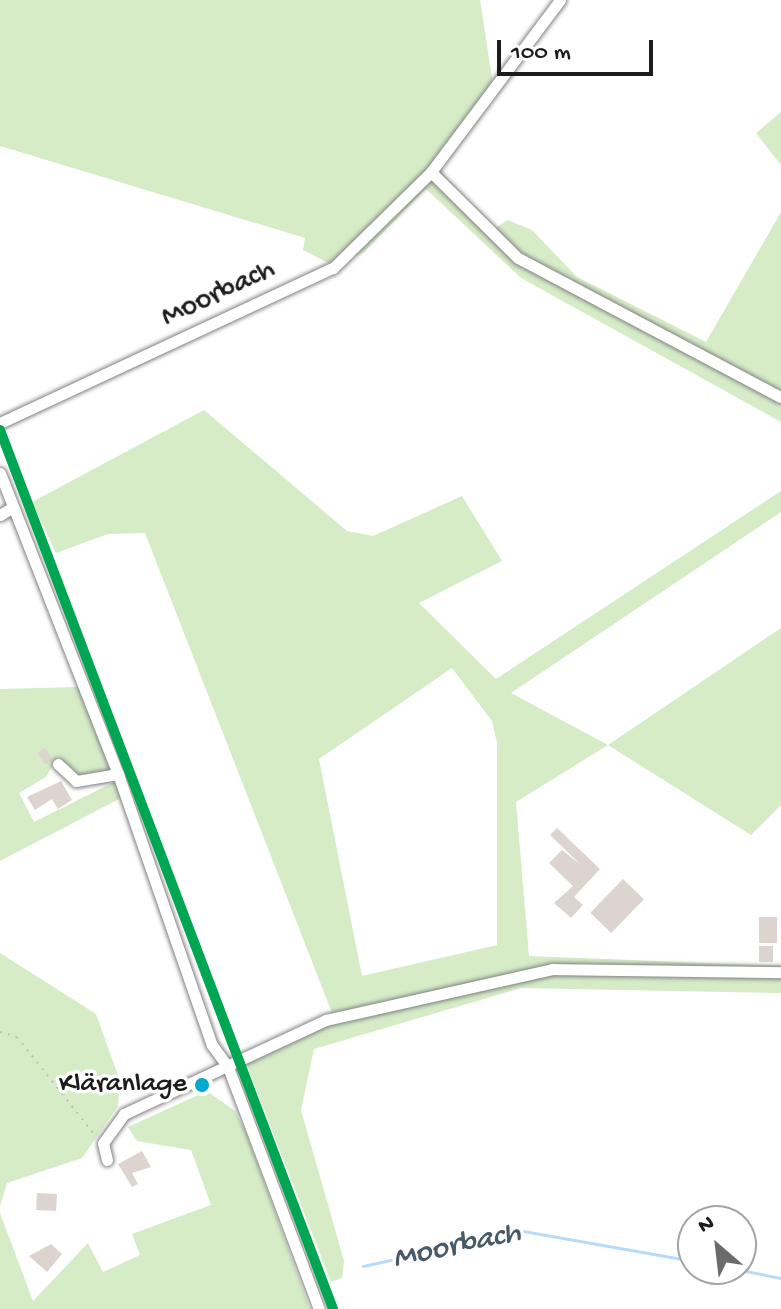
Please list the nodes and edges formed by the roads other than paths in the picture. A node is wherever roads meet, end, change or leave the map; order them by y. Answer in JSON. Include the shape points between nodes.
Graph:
{"nodes":[{"id":1,"x":560,"y":0,"type":"edge"},
{"id":2,"x":431,"y":172,"type":"junction"},
{"id":3,"x":781,"y":397,"type":"edge"},
{"id":4,"x":0,"y":423,"type":"edge"},
{"id":5,"x":0,"y":473,"type":"edge"},
{"id":6,"x":13,"y":507,"type":"junction"},
{"id":7,"x":0,"y":515,"type":"edge"},
{"id":8,"x":58,"y":764,"type":"dead end"},
{"id":9,"x":118,"y":774,"type":"junction"},
{"id":10,"x":781,"y":972,"type":"edge"},
{"id":11,"x":228,"y":1067,"type":"junction"},
{"id":12,"x":107,"y":1160,"type":"dead end"},
{"id":13,"x":319,"y":1309,"type":"edge"}],
"edges":[{"from":1,"to":2,"type":"street","name":"Moorbach"},
{"from":2,"to":3,"type":"street","via":[[518,258]]},
{"from":2,"to":4,"type":"street","name":"Moorbach","via":[[333,268]]},
{"from":5,"to":6,"type":"street"},
{"from":6,"to":7,"type":"street"},
{"from":6,"to":9,"type":"street"},
{"from":8,"to":9,"type":"street","via":[[76,781]]},
{"from":9,"to":11,"type":"street","via":[[212,1045]]},
{"from":10,"to":11,"type":"street","via":[[552,969],[326,1020]]},
{"from":11,"to":12,"type":"street","via":[[124,1114],[108,1133]]},
{"from":11,"to":13,"type":"street"}]}
